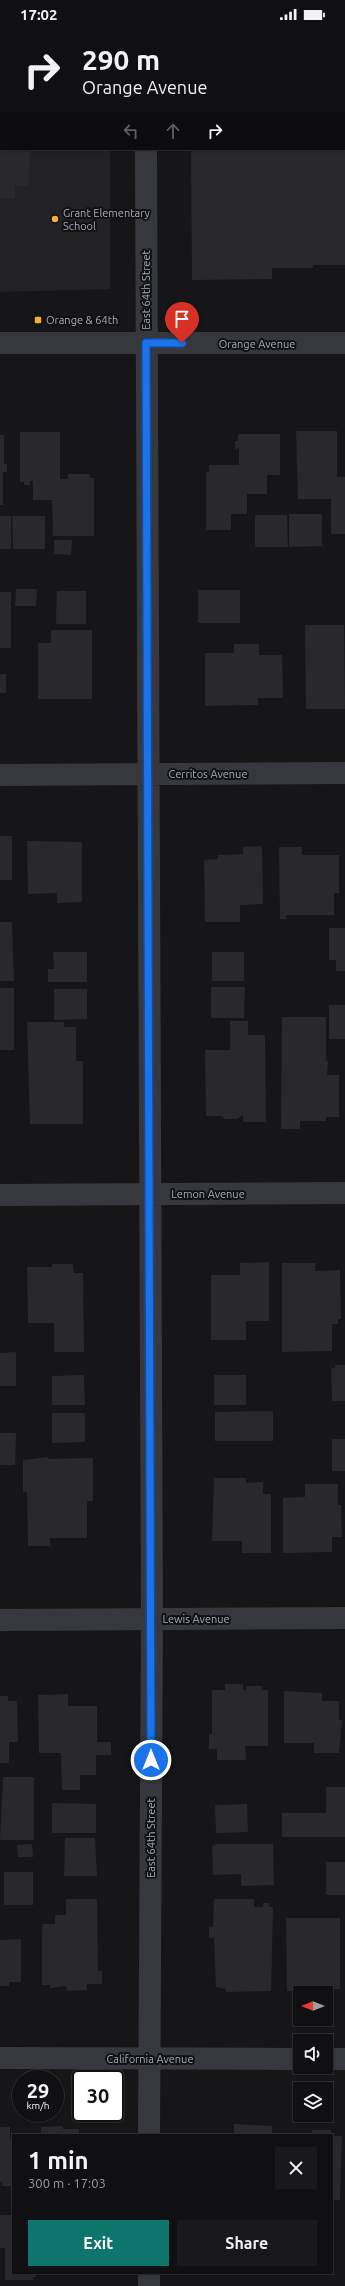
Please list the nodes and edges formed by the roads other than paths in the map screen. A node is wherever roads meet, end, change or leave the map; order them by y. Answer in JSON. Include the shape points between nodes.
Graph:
{"nodes":[{"id":1,"x":146,"y":150,"type":"edge"},
{"id":2,"x":0,"y":343,"type":"edge"},
{"id":3,"x":146,"y":343,"type":"junction"},
{"id":4,"x":345,"y":343,"type":"edge"},
{"id":5,"x":345,"y":773,"type":"edge"},
{"id":6,"x":147,"y":774,"type":"junction"},
{"id":7,"x":0,"y":775,"type":"edge"},
{"id":8,"x":345,"y":1193,"type":"edge"},
{"id":9,"x":151,"y":1194,"type":"junction"},
{"id":10,"x":0,"y":1195,"type":"edge"},
{"id":11,"x":345,"y":1618,"type":"edge"},
{"id":12,"x":152,"y":1619,"type":"junction"},
{"id":13,"x":0,"y":1620,"type":"edge"},
{"id":14,"x":0,"y":2058,"type":"edge"},
{"id":15,"x":150,"y":2058,"type":"junction"},
{"id":16,"x":293,"y":2059,"type":"edge"},
{"id":17,"x":333,"y":2059,"type":"edge"},
{"id":18,"x":345,"y":2060,"type":"edge"},
{"id":19,"x":149,"y":2134,"type":"edge"},
{"id":20,"x":149,"y":2274,"type":"edge"},
{"id":21,"x":149,"y":2286,"type":"edge"}],
"edges":[{"from":1,"to":3,"type":"street","name":"East 64th Street"},
{"from":2,"to":3,"type":"street","name":"Orange Avenue"},
{"from":3,"to":4,"type":"street","name":"Orange Avenue"},
{"from":3,"to":6,"type":"street","name":"East 64th Street"},
{"from":5,"to":6,"type":"street","name":"Cerritos Avenue"},
{"from":6,"to":7,"type":"street","name":"Cerritos Avenue"},
{"from":6,"to":9,"type":"street","name":"East 64th Street"},
{"from":8,"to":9,"type":"street","name":"Lemon Avenue"},
{"from":9,"to":10,"type":"street","name":"Lemon Avenue"},
{"from":9,"to":12,"type":"street","name":"East 64th Street"},
{"from":11,"to":12,"type":"street","name":"Lewis Avenue"},
{"from":12,"to":13,"type":"street","name":"Lewis Avenue"},
{"from":12,"to":15,"type":"street","name":"East 64th Street"},
{"from":14,"to":15,"type":"street","name":"California Avenue"},
{"from":15,"to":16,"type":"street","name":"California Avenue"},
{"from":15,"to":19,"type":"street","name":"East 64th Street"},
{"from":17,"to":18,"type":"street"},
{"from":20,"to":21,"type":"street"}]}
